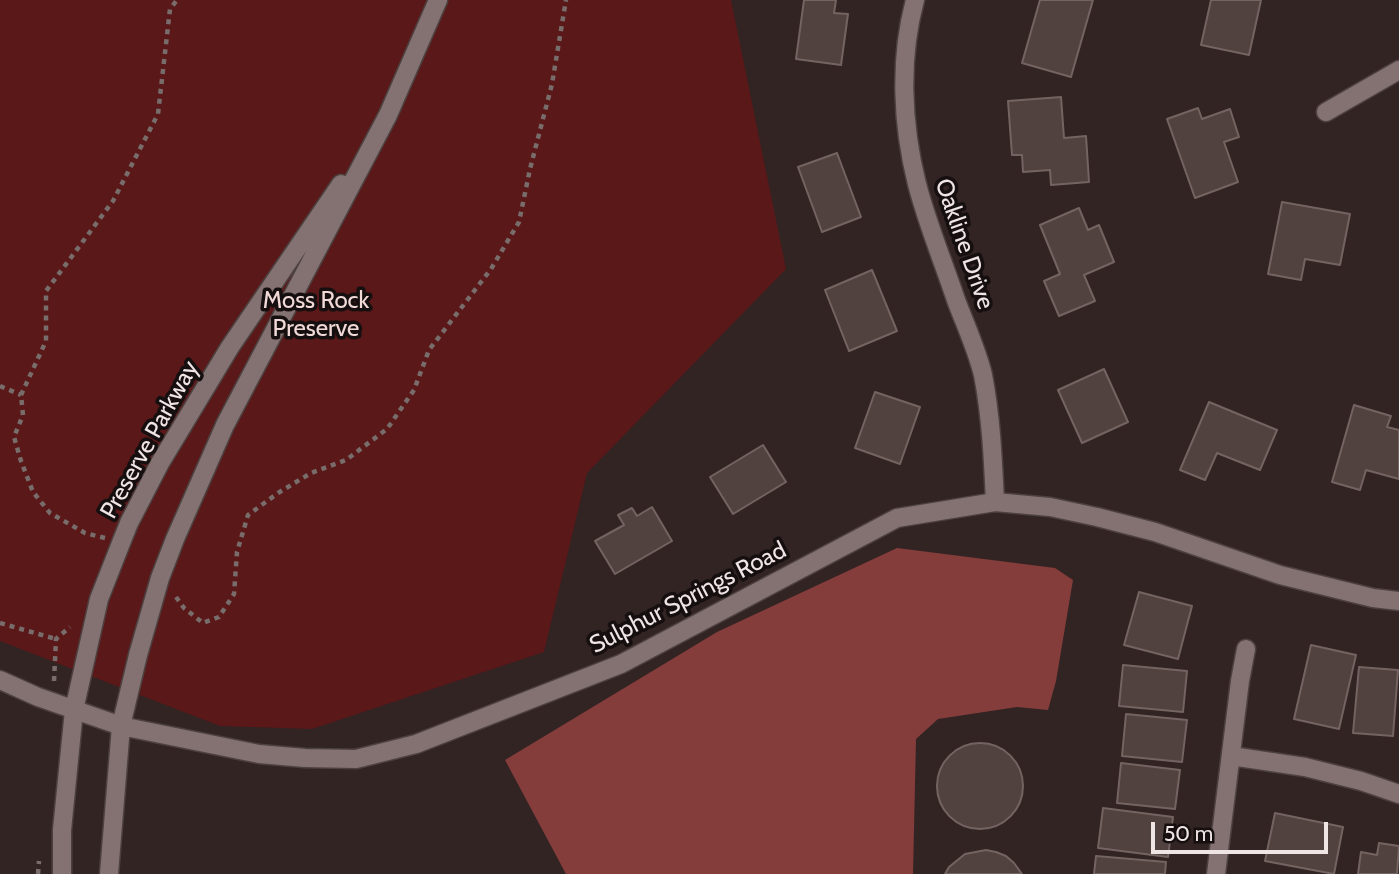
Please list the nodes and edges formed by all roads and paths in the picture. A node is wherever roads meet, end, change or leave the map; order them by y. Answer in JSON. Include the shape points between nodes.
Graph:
{"nodes":[{"id":1,"x":177,"y":0,"type":"edge"},
{"id":2,"x":438,"y":0,"type":"edge"},
{"id":3,"x":566,"y":0,"type":"edge"},
{"id":4,"x":915,"y":0,"type":"edge"},
{"id":5,"x":1399,"y":70,"type":"edge"},
{"id":6,"x":1326,"y":112,"type":"dead end"},
{"id":7,"x":388,"y":115,"type":"junction"},
{"id":8,"x":0,"y":386,"type":"edge"},
{"id":9,"x":21,"y":395,"type":"junction"},
{"id":10,"x":995,"y":502,"type":"junction"},
{"id":11,"x":121,"y":543,"type":"junction"},
{"id":12,"x":160,"y":578,"type":"junction"},
{"id":13,"x":1399,"y":601,"type":"edge"},
{"id":14,"x":0,"y":623,"type":"edge"},
{"id":15,"x":56,"y":639,"type":"dead end"},
{"id":16,"x":1246,"y":649,"type":"dead end"},
{"id":17,"x":0,"y":680,"type":"edge"},
{"id":18,"x":74,"y":710,"type":"junction"},
{"id":19,"x":121,"y":726,"type":"junction"},
{"id":20,"x":1231,"y":756,"type":"junction"},
{"id":21,"x":1399,"y":794,"type":"edge"},
{"id":22,"x":62,"y":874,"type":"edge"},
{"id":23,"x":109,"y":874,"type":"edge"},
{"id":24,"x":1216,"y":874,"type":"edge"}],
"edges":[{"from":1,"to":9,"type":"path","via":[[170,9],[158,114],[113,201],[46,291],[46,341]]},
{"from":2,"to":7,"type":"street","name":"Preserve Parkway"},
{"from":3,"to":12,"type":"path","via":[[519,222],[491,269],[429,350],[414,390],[387,429],[346,460],[311,473],[248,515],[237,552],[234,594],[219,617],[203,623]]},
{"from":4,"to":10,"type":"street","name":"Oakline Drive","via":[[905,59],[908,139],[917,184],[982,373]]},
{"from":5,"to":6,"type":"street"},
{"from":7,"to":11,"type":"street","name":"Preserve Parkway","via":[[230,347],[160,463]]},
{"from":7,"to":12,"type":"street","name":"Preserve Parkway","via":[[225,425]]},
{"from":8,"to":9,"type":"path"},
{"from":9,"to":11,"type":"path","via":[[23,415],[14,437],[33,492],[50,513],[85,533]]},
{"from":10,"to":13,"type":"street","name":"Sulphur Springs Road","via":[[1097,517],[1280,575]]},
{"from":10,"to":19,"type":"street","name":"Sulphur Springs Road","via":[[897,517],[621,664],[416,744],[356,759],[305,758],[258,754]]},
{"from":11,"to":18,"type":"street","name":"Preserve Parkway","via":[[99,599]]},
{"from":12,"to":19,"type":"street","name":"Preserve Parkway"},
{"from":14,"to":15,"type":"path"},
{"from":16,"to":20,"type":"street"},
{"from":17,"to":18,"type":"street","name":"Sulphur Springs Road"},
{"from":18,"to":19,"type":"street","name":"Sulphur Springs Road"},
{"from":18,"to":22,"type":"street","name":"Preserve Parkway"},
{"from":19,"to":23,"type":"street","name":"Preserve Parkway"},
{"from":20,"to":21,"type":"street","via":[[1305,767]]},
{"from":20,"to":24,"type":"street"}]}
